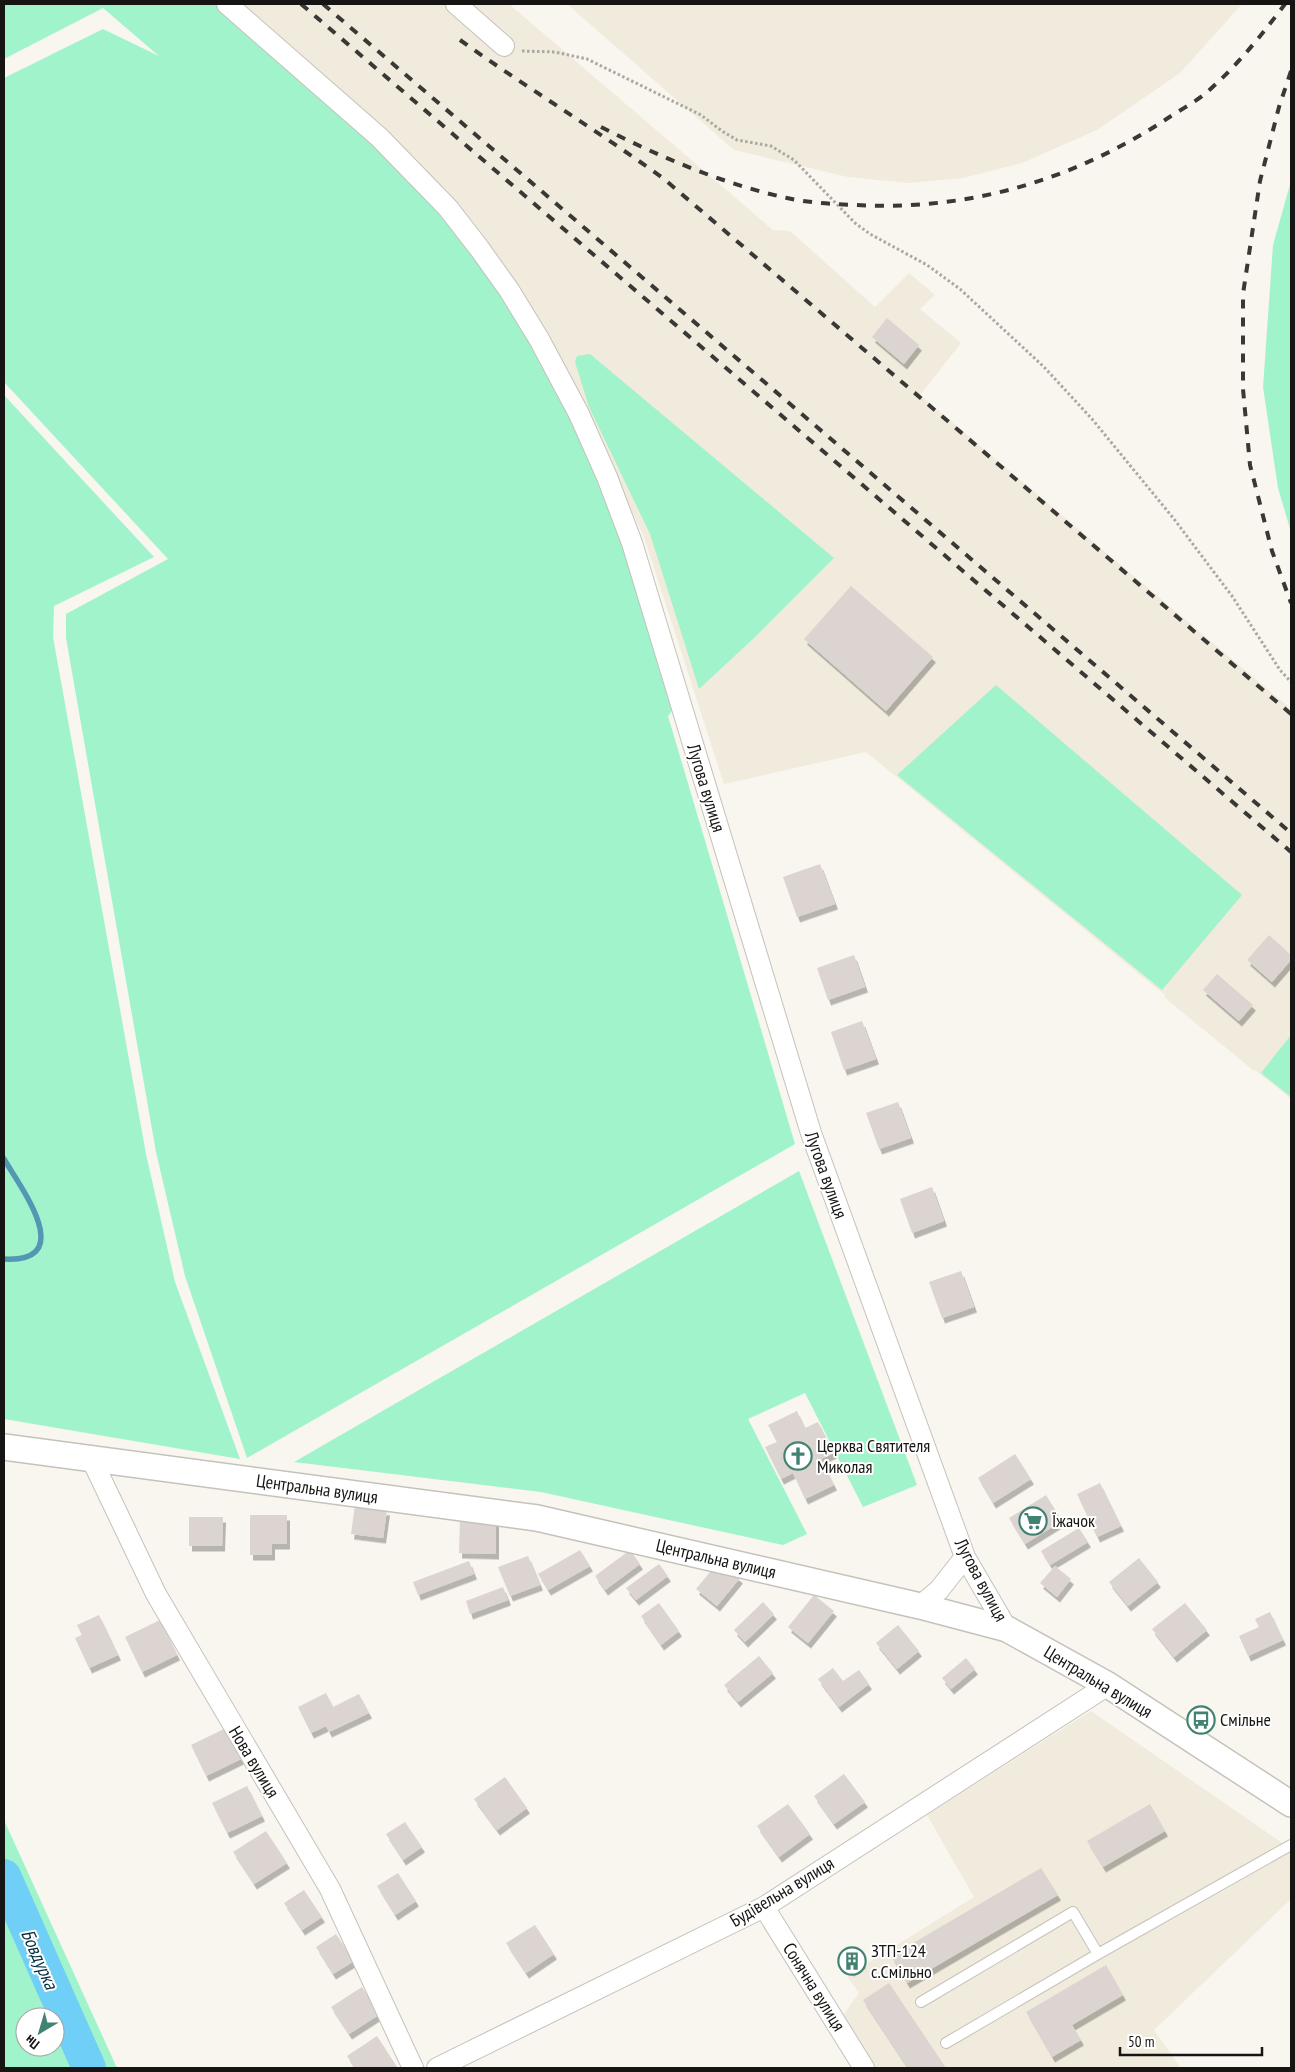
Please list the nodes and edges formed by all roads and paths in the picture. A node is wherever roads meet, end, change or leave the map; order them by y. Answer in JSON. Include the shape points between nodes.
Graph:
{"nodes":[{"id":1,"x":227,"y":4,"type":"edge"},
{"id":2,"x":456,"y":4,"type":"edge"},
{"id":3,"x":504,"y":46,"type":"joint"},
{"id":4,"x":1291,"y":682,"type":"edge"},
{"id":5,"x":4,"y":1447,"type":"edge"},
{"id":6,"x":91,"y":1458,"type":"junction"},
{"id":7,"x":965,"y":1557,"type":"junction"},
{"id":8,"x":920,"y":1606,"type":"junction"},
{"id":9,"x":1007,"y":1629,"type":"junction"},
{"id":10,"x":1108,"y":1686,"type":"junction"},
{"id":11,"x":1285,"y":1796,"type":"edge"},
{"id":12,"x":1291,"y":1845,"type":"edge"},
{"id":13,"x":764,"y":1907,"type":"junction"},
{"id":14,"x":1098,"y":1954,"type":"junction"},
{"id":15,"x":921,"y":2002,"type":"dead end"},
{"id":16,"x":946,"y":2043,"type":"dead end"},
{"id":17,"x":413,"y":2068,"type":"edge"},
{"id":18,"x":437,"y":2068,"type":"edge"},
{"id":19,"x":864,"y":2068,"type":"edge"}],
"edges":[{"from":1,"to":7,"type":"street","name":"Лугова вулиця","via":[[379,137],[448,208],[509,290],[570,398],[607,478],[632,543],[811,1133]]},
{"from":2,"to":3,"type":"street"},
{"from":3,"to":4,"type":"path","via":[[516,52],[555,52],[587,59],[701,115],[737,140],[771,146],[794,160],[855,223],[927,265],[960,289],[1044,367],[1097,426],[1180,527]]},
{"from":5,"to":6,"type":"street","name":"Центральна вулиця"},
{"from":6,"to":8,"type":"street","name":"Центральна вулиця","via":[[537,1518]]},
{"from":6,"to":17,"type":"street","name":"Нова вулиця","via":[[156,1594],[330,1889]]},
{"from":7,"to":8,"type":"street","via":[[939,1590]]},
{"from":7,"to":9,"type":"street","name":"Лугова вулиця"},
{"from":8,"to":9,"type":"street","name":"Центральна вулиця"},
{"from":9,"to":10,"type":"street","name":"Центральна вулиця"},
{"from":10,"to":11,"type":"street","name":"Центральна вулиця"},
{"from":10,"to":13,"type":"street","name":"Будівельна вулиця"},
{"from":12,"to":14,"type":"lane"},
{"from":13,"to":18,"type":"street","name":"Будівельна вулиця"},
{"from":13,"to":19,"type":"street","name":"Сонячна вулиця"},
{"from":14,"to":15,"type":"lane","via":[[1073,1912]]},
{"from":14,"to":16,"type":"lane"}]}
